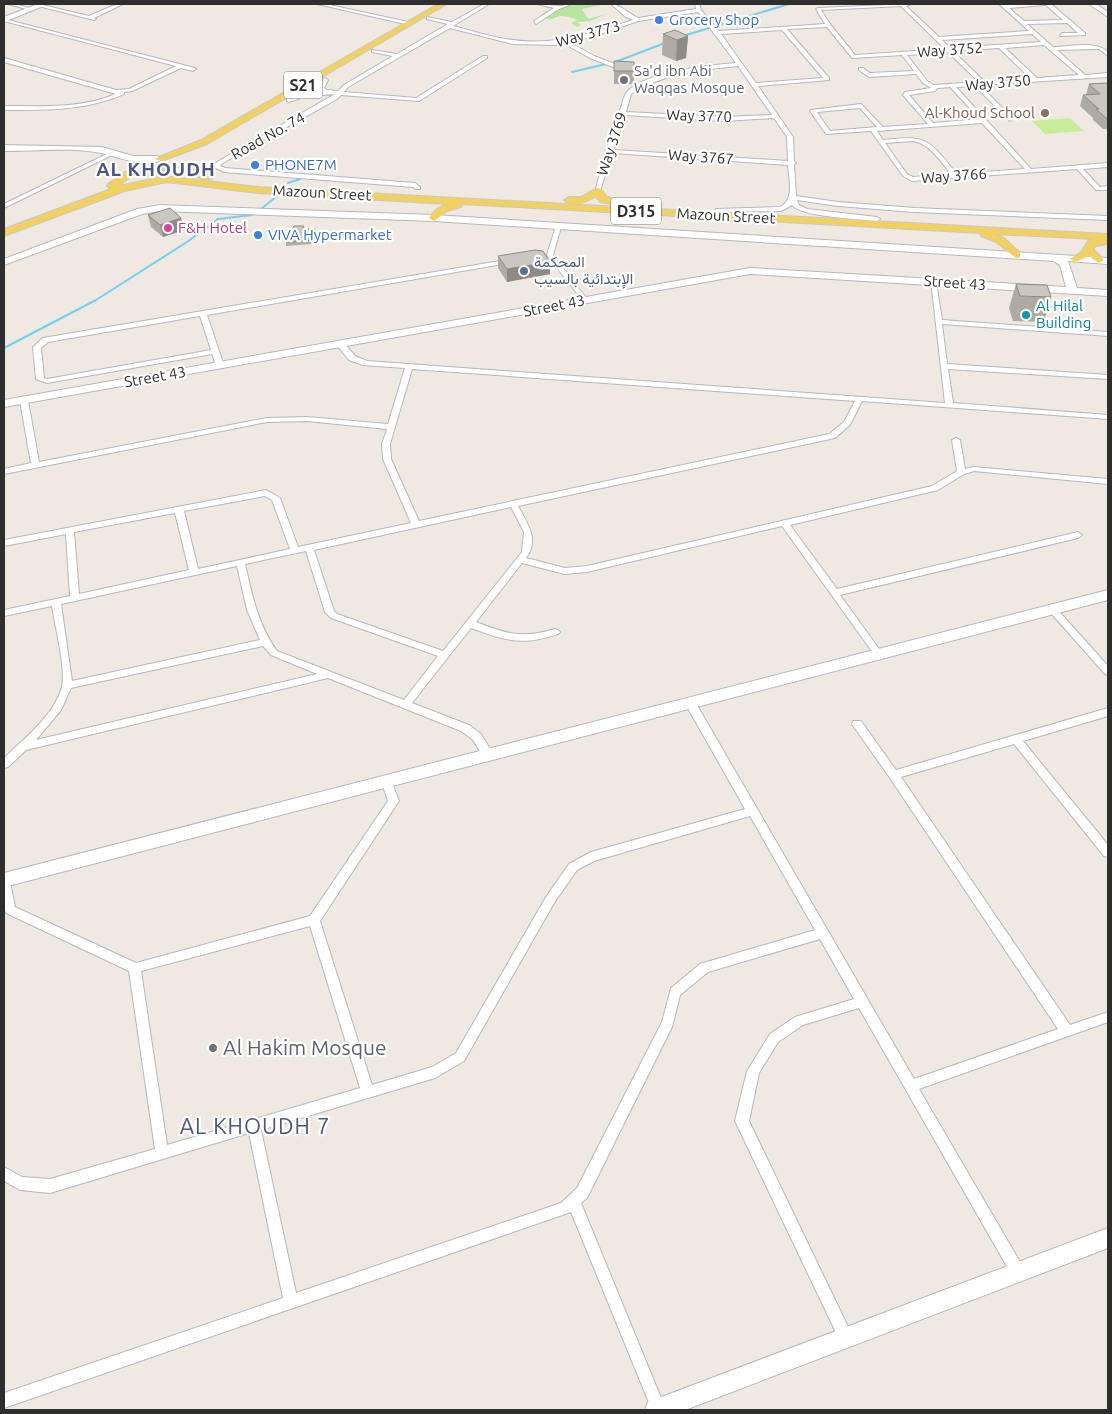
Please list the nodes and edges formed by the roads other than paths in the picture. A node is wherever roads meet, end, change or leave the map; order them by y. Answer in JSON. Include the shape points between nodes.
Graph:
{"nodes":[{"id":1,"x":10,"y":4,"type":"edge"},
{"id":2,"x":121,"y":4,"type":"edge"},
{"id":3,"x":319,"y":4,"type":"edge"},
{"id":4,"x":443,"y":4,"type":"edge"},
{"id":5,"x":454,"y":4,"type":"edge"},
{"id":6,"x":486,"y":4,"type":"edge"},
{"id":7,"x":539,"y":4,"type":"edge"},
{"id":8,"x":569,"y":4,"type":"edge"},
{"id":9,"x":613,"y":4,"type":"edge"},
{"id":10,"x":902,"y":4,"type":"edge"},
{"id":11,"x":909,"y":4,"type":"edge"},
{"id":12,"x":1046,"y":4,"type":"edge"},
{"id":13,"x":1092,"y":4,"type":"edge"},
{"id":14,"x":42,"y":5,"type":"edge"},
{"id":15,"x":1003,"y":5,"type":"edge"},
{"id":16,"x":698,"y":7,"type":"edge"},
{"id":17,"x":558,"y":8,"type":"junction"},
{"id":18,"x":30,"y":9,"type":"junction"},
{"id":19,"x":366,"y":14,"type":"junction"},
{"id":20,"x":1108,"y":15,"type":"edge"},
{"id":21,"x":358,"y":18,"type":"dead end"},
{"id":22,"x":429,"y":18,"type":"junction"},
{"id":23,"x":4,"y":20,"type":"edge"},
{"id":24,"x":636,"y":20,"type":"junction"},
{"id":25,"x":1067,"y":21,"type":"junction"},
{"id":26,"x":536,"y":22,"type":"dead end"},
{"id":27,"x":410,"y":23,"type":"junction"},
{"id":28,"x":1023,"y":23,"type":"junction"},
{"id":29,"x":450,"y":25,"type":"junction"},
{"id":30,"x":828,"y":25,"type":"junction"},
{"id":31,"x":783,"y":28,"type":"junction"},
{"id":32,"x":1033,"y":32,"type":"junction"},
{"id":33,"x":717,"y":33,"type":"junction"},
{"id":34,"x":1062,"y":35,"type":"dead end"},
{"id":35,"x":938,"y":39,"type":"junction"},
{"id":36,"x":566,"y":42,"type":"junction"},
{"id":37,"x":1045,"y":42,"type":"junction"},
{"id":38,"x":1000,"y":46,"type":"junction"},
{"id":39,"x":1052,"y":49,"type":"junction"},
{"id":40,"x":948,"y":50,"type":"junction"},
{"id":41,"x":374,"y":51,"type":"junction"},
{"id":42,"x":903,"y":53,"type":"junction"},
{"id":43,"x":1108,"y":54,"type":"edge"},
{"id":44,"x":399,"y":56,"type":"junction"},
{"id":45,"x":485,"y":57,"type":"dead end"},
{"id":46,"x":5,"y":61,"type":"edge"},
{"id":47,"x":739,"y":64,"type":"junction"},
{"id":48,"x":180,"y":66,"type":"junction"},
{"id":49,"x":618,"y":67,"type":"edge"},
{"id":50,"x":193,"y":69,"type":"dead end"},
{"id":51,"x":861,"y":69,"type":"dead end"},
{"id":52,"x":917,"y":72,"type":"junction"},
{"id":53,"x":1108,"y":75,"type":"edge"},
{"id":54,"x":1083,"y":76,"type":"junction"},
{"id":55,"x":325,"y":80,"type":"junction"},
{"id":56,"x":1036,"y":80,"type":"junction"},
{"id":57,"x":980,"y":84,"type":"junction"},
{"id":58,"x":755,"y":86,"type":"junction"},
{"id":59,"x":933,"y":87,"type":"junction"},
{"id":60,"x":953,"y":87,"type":"junction"},
{"id":61,"x":126,"y":91,"type":"junction"},
{"id":62,"x":326,"y":92,"type":"junction"},
{"id":63,"x":340,"y":94,"type":"junction"},
{"id":64,"x":289,"y":100,"type":"junction"},
{"id":65,"x":4,"y":108,"type":"edge"},
{"id":66,"x":621,"y":113,"type":"junction"},
{"id":67,"x":777,"y":116,"type":"junction"},
{"id":68,"x":1010,"y":119,"type":"dead end"},
{"id":69,"x":982,"y":121,"type":"junction"},
{"id":70,"x":932,"y":125,"type":"junction"},
{"id":71,"x":882,"y":129,"type":"junction"},
{"id":72,"x":873,"y":130,"type":"junction"},
{"id":73,"x":882,"y":142,"type":"junction"},
{"id":74,"x":4,"y":148,"type":"edge"},
{"id":75,"x":610,"y":151,"type":"junction"},
{"id":76,"x":118,"y":154,"type":"junction"},
{"id":77,"x":158,"y":159,"type":"junction"},
{"id":78,"x":793,"y":163,"type":"junction"},
{"id":79,"x":1108,"y":166,"type":"edge"},
{"id":80,"x":184,"y":167,"type":"junction"},
{"id":81,"x":1079,"y":168,"type":"junction"},
{"id":82,"x":135,"y":169,"type":"junction"},
{"id":83,"x":1030,"y":171,"type":"junction"},
{"id":84,"x":956,"y":176,"type":"junction"},
{"id":85,"x":164,"y":180,"type":"junction"},
{"id":86,"x":418,"y":188,"type":"junction"},
{"id":87,"x":1108,"y":188,"type":"edge"},
{"id":88,"x":366,"y":191,"type":"junction"},
{"id":89,"x":597,"y":191,"type":"junction"},
{"id":90,"x":339,"y":194,"type":"junction"},
{"id":91,"x":793,"y":197,"type":"junction"},
{"id":92,"x":501,"y":198,"type":"junction"},
{"id":93,"x":4,"y":206,"type":"edge"},
{"id":94,"x":549,"y":206,"type":"junction"},
{"id":95,"x":667,"y":208,"type":"junction"},
{"id":96,"x":718,"y":210,"type":"junction"},
{"id":97,"x":435,"y":215,"type":"junction"},
{"id":98,"x":1108,"y":218,"type":"edge"},
{"id":99,"x":879,"y":222,"type":"junction"},
{"id":100,"x":558,"y":227,"type":"junction"},
{"id":101,"x":4,"y":229,"type":"edge"},
{"id":102,"x":1108,"y":232,"type":"edge"},
{"id":103,"x":4,"y":233,"type":"edge"},
{"id":104,"x":1108,"y":239,"type":"edge"},
{"id":105,"x":1006,"y":246,"type":"junction"},
{"id":106,"x":1088,"y":250,"type":"junction"},
{"id":107,"x":996,"y":254,"type":"junction"},
{"id":108,"x":550,"y":255,"type":"junction"},
{"id":109,"x":1016,"y":255,"type":"junction"},
{"id":110,"x":540,"y":257,"type":"edge"},
{"id":111,"x":521,"y":260,"type":"edge"},
{"id":112,"x":1104,"y":260,"type":"edge"},
{"id":113,"x":1070,"y":261,"type":"junction"},
{"id":114,"x":4,"y":262,"type":"edge"},
{"id":115,"x":933,"y":282,"type":"junction"},
{"id":116,"x":1072,"y":290,"type":"junction"},
{"id":117,"x":1108,"y":293,"type":"edge"},
{"id":118,"x":585,"y":300,"type":"junction"},
{"id":119,"x":203,"y":314,"type":"junction"},
{"id":120,"x":938,"y":322,"type":"junction"},
{"id":121,"x":1108,"y":334,"type":"edge"},
{"id":122,"x":341,"y":345,"type":"junction"},
{"id":123,"x":215,"y":351,"type":"junction"},
{"id":124,"x":220,"y":366,"type":"junction"},
{"id":125,"x":944,"y":366,"type":"junction"},
{"id":126,"x":410,"y":367,"type":"junction"},
{"id":127,"x":1108,"y":377,"type":"edge"},
{"id":128,"x":859,"y":400,"type":"junction"},
{"id":129,"x":24,"y":401,"type":"junction"},
{"id":130,"x":4,"y":404,"type":"edge"},
{"id":131,"x":949,"y":406,"type":"junction"},
{"id":132,"x":1108,"y":420,"type":"edge"},
{"id":133,"x":391,"y":427,"type":"junction"},
{"id":134,"x":956,"y":440,"type":"dead end"},
{"id":135,"x":35,"y":465,"type":"junction"},
{"id":136,"x":4,"y":471,"type":"edge"},
{"id":137,"x":961,"y":472,"type":"junction"},
{"id":138,"x":1108,"y":481,"type":"edge"},
{"id":139,"x":513,"y":504,"type":"junction"},
{"id":140,"x":179,"y":510,"type":"junction"},
{"id":141,"x":416,"y":524,"type":"junction"},
{"id":142,"x":785,"y":524,"type":"junction"},
{"id":143,"x":70,"y":532,"type":"junction"},
{"id":144,"x":1078,"y":535,"type":"dead end"},
{"id":145,"x":4,"y":543,"type":"edge"},
{"id":146,"x":309,"y":547,"type":"junction"},
{"id":147,"x":295,"y":550,"type":"junction"},
{"id":148,"x":522,"y":560,"type":"junction"},
{"id":149,"x":240,"y":562,"type":"junction"},
{"id":150,"x":194,"y":571,"type":"junction"},
{"id":151,"x":834,"y":593,"type":"junction"},
{"id":152,"x":1108,"y":595,"type":"edge"},
{"id":153,"x":75,"y":597,"type":"junction"},
{"id":154,"x":56,"y":601,"type":"junction"},
{"id":155,"x":1053,"y":610,"type":"junction"},
{"id":156,"x":4,"y":612,"type":"edge"},
{"id":157,"x":471,"y":624,"type":"junction"},
{"id":158,"x":555,"y":632,"type":"dead end"},
{"id":159,"x":264,"y":642,"type":"junction"},
{"id":160,"x":879,"y":655,"type":"junction"},
{"id":161,"x":446,"y":656,"type":"junction"},
{"id":162,"x":1108,"y":672,"type":"edge"},
{"id":163,"x":328,"y":675,"type":"junction"},
{"id":164,"x":68,"y":685,"type":"junction"},
{"id":165,"x":407,"y":704,"type":"junction"},
{"id":166,"x":690,"y":704,"type":"junction"},
{"id":167,"x":1108,"y":712,"type":"edge"},
{"id":168,"x":856,"y":724,"type":"dead end"},
{"id":169,"x":1016,"y":739,"type":"junction"},
{"id":170,"x":21,"y":747,"type":"junction"},
{"id":171,"x":488,"y":755,"type":"junction"},
{"id":172,"x":4,"y":764,"type":"edge"},
{"id":173,"x":894,"y":774,"type":"junction"},
{"id":174,"x":387,"y":782,"type":"junction"},
{"id":175,"x":752,"y":811,"type":"junction"},
{"id":176,"x":1108,"y":853,"type":"edge"},
{"id":177,"x":4,"y":881,"type":"edge"},
{"id":178,"x":314,"y":920,"type":"junction"},
{"id":179,"x":822,"y":933,"type":"junction"},
{"id":180,"x":135,"y":968,"type":"junction"},
{"id":181,"x":862,"y":1002,"type":"junction"},
{"id":182,"x":1108,"y":1017,"type":"edge"},
{"id":183,"x":1067,"y":1031,"type":"junction"},
{"id":184,"x":911,"y":1086,"type":"junction"},
{"id":185,"x":368,"y":1092,"type":"junction"},
{"id":186,"x":254,"y":1126,"type":"junction"},
{"id":187,"x":162,"y":1153,"type":"junction"},
{"id":188,"x":4,"y":1174,"type":"edge"},
{"id":189,"x":573,"y":1201,"type":"junction"},
{"id":190,"x":1108,"y":1238,"type":"edge"},
{"id":191,"x":1018,"y":1272,"type":"junction"},
{"id":192,"x":291,"y":1302,"type":"junction"},
{"id":193,"x":846,"y":1338,"type":"junction"},
{"id":194,"x":4,"y":1401,"type":"edge"},
{"id":195,"x":658,"y":1410,"type":"edge"}],
"edges":[{"from":1,"to":18,"type":"street"},
{"from":2,"to":14,"type":"street","via":[[91,18]]},
{"from":3,"to":19,"type":"street"},
{"from":4,"to":27,"type":"main road","number":"S21"},
{"from":5,"to":22,"type":"main road","number":"S21"},
{"from":6,"to":29,"type":"street","name":"Road No. 74"},
{"from":7,"to":17,"type":"street"},
{"from":8,"to":17,"type":"street"},
{"from":9,"to":24,"type":"street"},
{"from":10,"to":11,"type":"street"},
{"from":10,"to":30,"type":"street","via":[[818,9]]},
{"from":10,"to":35,"type":"street"},
{"from":12,"to":15,"type":"street"},
{"from":12,"to":25,"type":"street"},
{"from":13,"to":20,"type":"street"},
{"from":14,"to":18,"type":"street"},
{"from":15,"to":28,"type":"street"},
{"from":16,"to":24,"type":"street","name":"Way 3773"},
{"from":16,"to":33,"type":"street"},
{"from":17,"to":26,"type":"street"},
{"from":18,"to":23,"type":"street"},
{"from":19,"to":21,"type":"street"},
{"from":19,"to":27,"type":"street"},
{"from":22,"to":29,"type":"street"},
{"from":22,"to":41,"type":"main road","number":"S21"},
{"from":23,"to":48,"type":"street"},
{"from":24,"to":36,"type":"street","name":"Way 3773"},
{"from":25,"to":28,"type":"street"},
{"from":25,"to":34,"type":"street","via":[[1083,34]]},
{"from":27,"to":77,"type":"main road","number":"S21","via":[[204,142]]},
{"from":28,"to":32,"type":"street"},
{"from":29,"to":36,"type":"street","name":"Way 3773","via":[[521,43]]},
{"from":29,"to":44,"type":"street","name":"Road No. 74"},
{"from":30,"to":31,"type":"street"},
{"from":30,"to":42,"type":"street","name":"Way 3752","via":[[854,57]]},
{"from":31,"to":33,"type":"street"},
{"from":31,"to":58,"type":"street","via":[[827,79]]},
{"from":32,"to":35,"type":"street"},
{"from":32,"to":37,"type":"street"},
{"from":33,"to":47,"type":"street"},
{"from":35,"to":40,"type":"street"},
{"from":36,"to":49,"type":"street"},
{"from":37,"to":38,"type":"street","name":"Way 3752"},
{"from":37,"to":39,"type":"street"},
{"from":38,"to":40,"type":"street","name":"Way 3752"},
{"from":38,"to":56,"type":"street"},
{"from":39,"to":43,"type":"street","via":[[1098,47]]},
{"from":39,"to":54,"type":"street"},
{"from":40,"to":42,"type":"street","name":"Way 3752"},
{"from":40,"to":57,"type":"street"},
{"from":41,"to":44,"type":"street"},
{"from":41,"to":55,"type":"main road","number":"S21"},
{"from":42,"to":52,"type":"street"},
{"from":44,"to":63,"type":"street","name":"Road No. 74","via":[[346,86]]},
{"from":45,"to":63,"type":"street","via":[[417,100]]},
{"from":46,"to":61,"type":"street","via":[[110,91]]},
{"from":47,"to":58,"type":"street"},
{"from":47,"to":66,"type":"street","name":"Way 3769","via":[[679,72],[640,86],[629,93]]},
{"from":48,"to":50,"type":"street"},
{"from":48,"to":61,"type":"street"},
{"from":51,"to":52,"type":"street","via":[[869,75]]},
{"from":52,"to":59,"type":"street"},
{"from":53,"to":54,"type":"street","name":"Way 3750"},
{"from":54,"to":56,"type":"street","name":"Way 3750"},
{"from":55,"to":62,"type":"street","via":[[322,89]]},
{"from":55,"to":64,"type":"main road","number":"S21"},
{"from":56,"to":57,"type":"street","name":"Way 3750"},
{"from":57,"to":60,"type":"street","name":"Way 3750"},
{"from":57,"to":68,"type":"street"},
{"from":58,"to":67,"type":"street"},
{"from":59,"to":60,"type":"street","name":"Way 3750"},
{"from":59,"to":70,"type":"street","name":"Way 3750","via":[[935,90],[906,95]]},
{"from":60,"to":69,"type":"street"},
{"from":61,"to":65,"type":"street","via":[[95,105]]},
{"from":62,"to":63,"type":"street","name":"Road No. 74"},
{"from":62,"to":64,"type":"street","name":"Road No. 74"},
{"from":63,"to":86,"type":"street","name":"Road No. 74","via":[[217,167],[415,185]]},
{"from":64,"to":80,"type":"main road","number":"S21","via":[[196,154]]},
{"from":66,"to":67,"type":"street","name":"Way 3770","via":[[724,119]]},
{"from":66,"to":75,"type":"street","name":"Way 3769"},
{"from":67,"to":78,"type":"street","via":[[790,137]]},
{"from":69,"to":70,"type":"street"},
{"from":69,"to":83,"type":"street"},
{"from":70,"to":71,"type":"street"},
{"from":71,"to":72,"type":"street"},
{"from":71,"to":72,"type":"street","via":[[861,106],[813,111],[828,133]]},
{"from":72,"to":73,"type":"street","name":"Way 3766"},
{"from":73,"to":84,"type":"street","via":[[922,142]]},
{"from":73,"to":84,"type":"street","name":"Way 3766","via":[[908,177]]},
{"from":74,"to":76,"type":"street","via":[[88,149]]},
{"from":75,"to":78,"type":"street","name":"Way 3767"},
{"from":75,"to":89,"type":"street","name":"Way 3769"},
{"from":76,"to":77,"type":"street","via":[[138,160]]},
{"from":76,"to":82,"type":"street"},
{"from":76,"to":93,"type":"street"},
{"from":77,"to":80,"type":"main road","name":"Mazoun Street","via":[[179,161]]},
{"from":77,"to":82,"type":"main road","number":"S21"},
{"from":78,"to":91,"type":"street"},
{"from":79,"to":81,"type":"street","name":"Way 3766"},
{"from":80,"to":85,"type":"main road","number":"S21","via":[[179,174]]},
{"from":80,"to":88,"type":"main road","name":"Mazoun Street","number":"D315","via":[[206,177],[232,182]]},
{"from":81,"to":83,"type":"street","name":"Way 3766"},
{"from":81,"to":87,"type":"street","via":[[1098,189]]},
{"from":82,"to":85,"type":"main road","via":[[136,176],[141,178]]},
{"from":82,"to":101,"type":"main road","number":"S21","via":[[115,185]]},
{"from":83,"to":84,"type":"street","name":"Way 3766"},
{"from":85,"to":90,"type":"main road","name":"Mazoun Street","number":"D315"},
{"from":85,"to":103,"type":"main road","number":"S21","via":[[122,188]]},
{"from":86,"to":88,"type":"main road"},
{"from":86,"to":92,"type":"main road","via":[[429,192]]},
{"from":88,"to":92,"type":"main road","name":"Mazoun Street","number":"D315"},
{"from":89,"to":92,"type":"main road","via":[[583,200]]},
{"from":89,"to":95,"type":"main road","via":[[600,197],[612,202]]},
{"from":90,"to":94,"type":"main road","name":"Mazoun Street","number":"D315"},
{"from":90,"to":97,"type":"main road","via":[[363,199],[426,203]]},
{"from":91,"to":96,"type":"street","via":[[789,205],[777,210]]},
{"from":91,"to":98,"type":"street","via":[[834,204],[1019,216]]},
{"from":91,"to":99,"type":"street","via":[[796,206],[803,210]]},
{"from":92,"to":95,"type":"main road","name":"Mazoun Street","number":"D315"},
{"from":94,"to":97,"type":"main road","via":[[457,205]]},
{"from":94,"to":99,"type":"main road","name":"Mazoun Street","number":"D315"},
{"from":95,"to":96,"type":"main road","name":"Mazoun Street","number":"D315"},
{"from":96,"to":99,"type":"main road","name":"Mazoun Street","number":"D315"},
{"from":97,"to":100,"type":"street"},
{"from":97,"to":114,"type":"street","via":[[151,209]]},
{"from":99,"to":102,"type":"main road","name":"Mazoun Street","number":"D315"},
{"from":99,"to":104,"type":"main road","name":"Mazoun Street","number":"D315"},
{"from":99,"to":105,"type":"main road","via":[[900,228],[985,234]]},
{"from":100,"to":107,"type":"street"},
{"from":100,"to":108,"type":"street"},
{"from":104,"to":106,"type":"main road","via":[[1092,243]]},
{"from":105,"to":107,"type":"main road"},
{"from":105,"to":109,"type":"main road"},
{"from":106,"to":112,"type":"main road"},
{"from":106,"to":113,"type":"main road"},
{"from":107,"to":109,"type":"street"},
{"from":108,"to":110,"type":"street"},
{"from":108,"to":118,"type":"street"},
{"from":109,"to":113,"type":"street"},
{"from":111,"to":119,"type":"street"},
{"from":112,"to":113,"type":"street"},
{"from":113,"to":116,"type":"street"},
{"from":115,"to":116,"type":"street","name":"Street 43"},
{"from":115,"to":118,"type":"street","name":"Street 43","via":[[750,271]]},
{"from":115,"to":120,"type":"street"},
{"from":116,"to":117,"type":"street","name":"Street 43"},
{"from":118,"to":122,"type":"street","name":"Street 43"},
{"from":119,"to":123,"type":"street"},
{"from":119,"to":123,"type":"street","via":[[42,342],[37,347],[40,379],[47,381]]},
{"from":120,"to":121,"type":"street"},
{"from":120,"to":125,"type":"street"},
{"from":122,"to":124,"type":"street","name":"Street 43"},
{"from":122,"to":126,"type":"street","via":[[356,361]]},
{"from":123,"to":124,"type":"street"},
{"from":124,"to":129,"type":"street","name":"Street 43"},
{"from":125,"to":127,"type":"street"},
{"from":125,"to":131,"type":"street"},
{"from":126,"to":128,"type":"street"},
{"from":126,"to":133,"type":"street"},
{"from":128,"to":131,"type":"street"},
{"from":128,"to":139,"type":"street","via":[[847,423],[832,436]]},
{"from":129,"to":130,"type":"street","name":"Street 43"},
{"from":129,"to":135,"type":"street"},
{"from":131,"to":132,"type":"street"},
{"from":133,"to":135,"type":"street","via":[[307,419],[267,420]]},
{"from":133,"to":141,"type":"street","via":[[386,444],[387,459]]},
{"from":134,"to":137,"type":"street"},
{"from":135,"to":136,"type":"street"},
{"from":137,"to":138,"type":"street","via":[[974,469]]},
{"from":137,"to":142,"type":"street","via":[[934,488]]},
{"from":139,"to":141,"type":"street"},
{"from":139,"to":148,"type":"street","via":[[528,532]]},
{"from":140,"to":143,"type":"street"},
{"from":140,"to":147,"type":"street","via":[[262,494],[273,495]]},
{"from":140,"to":150,"type":"street"},
{"from":141,"to":146,"type":"street"},
{"from":142,"to":148,"type":"street","via":[[588,569],[566,571]]},
{"from":142,"to":151,"type":"street"},
{"from":143,"to":145,"type":"street"},
{"from":143,"to":153,"type":"street"},
{"from":144,"to":151,"type":"street"},
{"from":146,"to":147,"type":"street"},
{"from":146,"to":161,"type":"street","via":[[334,616]]},
{"from":147,"to":149,"type":"street"},
{"from":148,"to":157,"type":"street"},
{"from":149,"to":150,"type":"street"},
{"from":149,"to":159,"type":"street","via":[[256,626]]},
{"from":150,"to":153,"type":"street"},
{"from":151,"to":160,"type":"street"},
{"from":152,"to":155,"type":"street"},
{"from":153,"to":154,"type":"street"},
{"from":154,"to":156,"type":"street"},
{"from":154,"to":164,"type":"street"},
{"from":155,"to":160,"type":"street"},
{"from":155,"to":162,"type":"street"},
{"from":157,"to":158,"type":"street","via":[[516,640],[537,639]]},
{"from":157,"to":161,"type":"street"},
{"from":159,"to":163,"type":"street","via":[[274,653]]},
{"from":159,"to":164,"type":"street"},
{"from":160,"to":166,"type":"street"},
{"from":161,"to":165,"type":"street"},
{"from":163,"to":165,"type":"street"},
{"from":163,"to":170,"type":"street"},
{"from":164,"to":170,"type":"street","via":[[60,703]]},
{"from":165,"to":171,"type":"street","via":[[465,728],[477,737]]},
{"from":166,"to":171,"type":"street"},
{"from":166,"to":175,"type":"street"},
{"from":167,"to":169,"type":"street"},
{"from":168,"to":173,"type":"street"},
{"from":169,"to":173,"type":"street"},
{"from":169,"to":176,"type":"street"},
{"from":170,"to":172,"type":"street"},
{"from":171,"to":174,"type":"street"},
{"from":173,"to":183,"type":"street"},
{"from":174,"to":177,"type":"street"},
{"from":174,"to":178,"type":"street","via":[[394,801]]},
{"from":175,"to":179,"type":"street"},
{"from":175,"to":185,"type":"street","via":[[591,857],[573,866],[460,1057],[436,1072]]},
{"from":177,"to":180,"type":"street","via":[[10,910]]},
{"from":178,"to":180,"type":"street"},
{"from":178,"to":185,"type":"street"},
{"from":179,"to":181,"type":"street"},
{"from":179,"to":189,"type":"street","via":[[704,968],[675,992],[668,1023],[582,1193]]},
{"from":180,"to":187,"type":"street"},
{"from":181,"to":184,"type":"street"},
{"from":181,"to":193,"type":"street","via":[[799,1021],[774,1038],[753,1071],[742,1122]]},
{"from":182,"to":183,"type":"street"},
{"from":183,"to":184,"type":"street"},
{"from":184,"to":191,"type":"street"},
{"from":185,"to":186,"type":"street"},
{"from":186,"to":187,"type":"street"},
{"from":186,"to":192,"type":"street"},
{"from":187,"to":188,"type":"street","via":[[50,1186],[20,1184]]},
{"from":189,"to":192,"type":"street","via":[[565,1208]]},
{"from":189,"to":195,"type":"street"},
{"from":190,"to":191,"type":"street"},
{"from":191,"to":193,"type":"street"},
{"from":192,"to":194,"type":"street"},
{"from":193,"to":195,"type":"street"}]}
